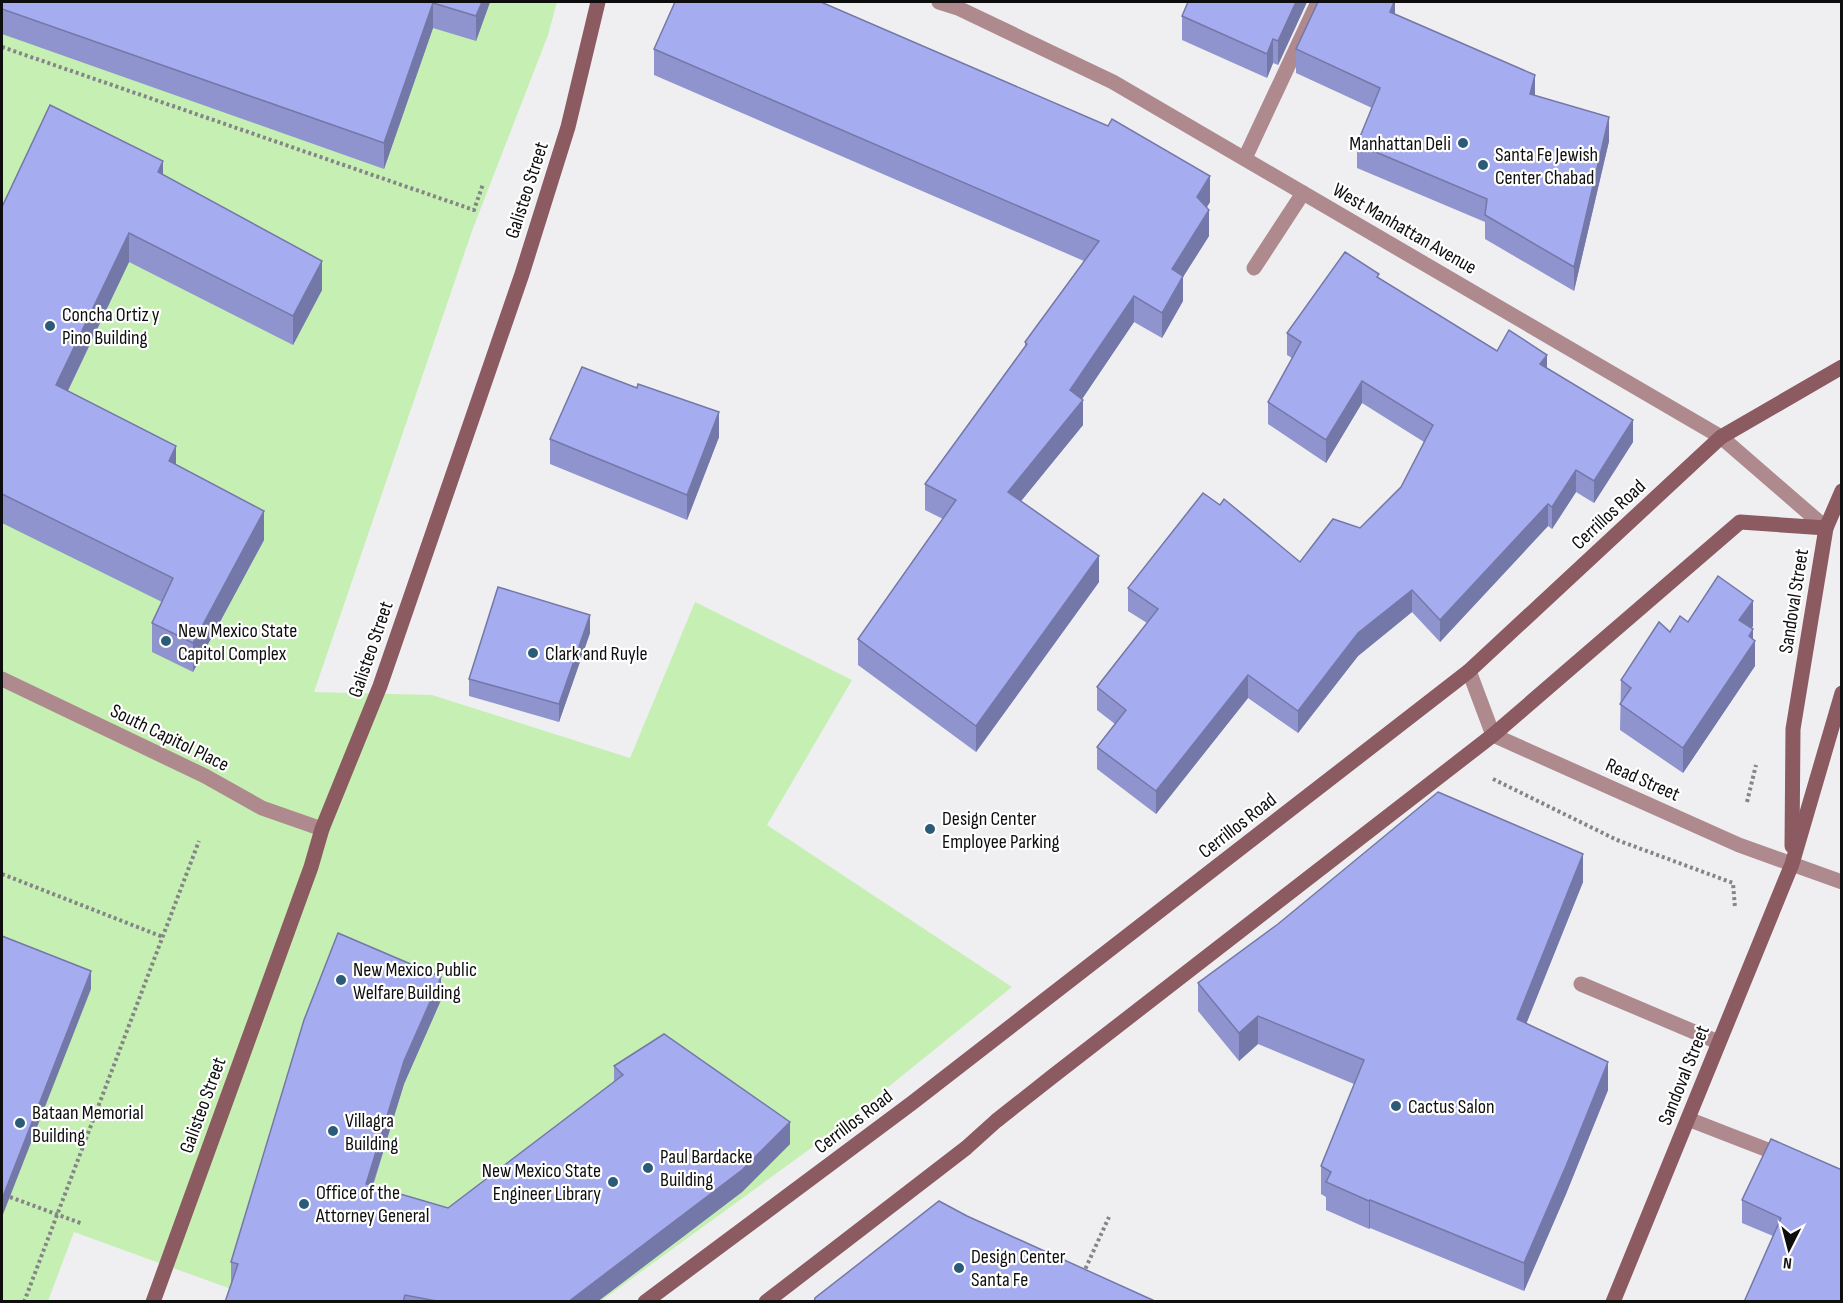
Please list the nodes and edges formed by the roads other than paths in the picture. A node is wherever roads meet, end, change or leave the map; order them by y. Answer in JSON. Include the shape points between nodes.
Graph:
{"nodes":[{"id":1,"x":598,"y":2,"type":"edge"},
{"id":2,"x":939,"y":2,"type":"edge"},
{"id":3,"x":1318,"y":2,"type":"edge"},
{"id":4,"x":1245,"y":158,"type":"junction"},
{"id":5,"x":1303,"y":193,"type":"junction"},
{"id":6,"x":1254,"y":268,"type":"dead end"},
{"id":7,"x":1842,"y":367,"type":"edge"},
{"id":8,"x":1721,"y":437,"type":"junction"},
{"id":9,"x":1842,"y":490,"type":"edge"},
{"id":10,"x":1842,"y":504,"type":"edge"},
{"id":11,"x":1826,"y":528,"type":"junction"},
{"id":12,"x":1469,"y":671,"type":"junction"},
{"id":13,"x":2,"y":679,"type":"edge"},
{"id":14,"x":1842,"y":693,"type":"edge"},
{"id":15,"x":1493,"y":735,"type":"junction"},
{"id":16,"x":322,"y":829,"type":"junction"},
{"id":17,"x":1792,"y":864,"type":"junction"},
{"id":18,"x":1842,"y":882,"type":"edge"},
{"id":19,"x":1581,"y":984,"type":"dead end"},
{"id":20,"x":1718,"y":1042,"type":"junction"},
{"id":21,"x":1688,"y":1119,"type":"junction"},
{"id":22,"x":1800,"y":1162,"type":"edge"},
{"id":23,"x":153,"y":1302,"type":"edge"},
{"id":24,"x":645,"y":1302,"type":"edge"},
{"id":25,"x":766,"y":1302,"type":"edge"},
{"id":26,"x":1613,"y":1302,"type":"edge"}],
"edges":[{"from":1,"to":16,"type":"street","name":"Galisteo Street","via":[[568,127],[522,274],[380,686]]},
{"from":2,"to":4,"type":"street","name":"West Manhattan Avenue","via":[[1113,81]]},
{"from":3,"to":4,"type":"street"},
{"from":4,"to":5,"type":"street","name":"West Manhattan Avenue"},
{"from":5,"to":6,"type":"street"},
{"from":5,"to":8,"type":"street","name":"West Manhattan Avenue"},
{"from":7,"to":8,"type":"street","name":"Cerrillos Road"},
{"from":8,"to":11,"type":"street","name":"West Manhattan Avenue"},
{"from":8,"to":12,"type":"street","name":"Cerrillos Road"},
{"from":9,"to":11,"type":"street","name":"Sandoval Street"},
{"from":10,"to":11,"type":"street"},
{"from":11,"to":15,"type":"street","via":[[1740,522]]},
{"from":11,"to":17,"type":"street","name":"Sandoval Street","via":[[1793,729]]},
{"from":12,"to":15,"type":"street"},
{"from":12,"to":24,"type":"street","name":"Cerrillos Road","via":[[912,1104]]},
{"from":13,"to":16,"type":"street","name":"South Capitol Place","via":[[182,764],[262,808]]},
{"from":14,"to":17,"type":"street","name":"Sandoval Street"},
{"from":15,"to":17,"type":"street","name":"Read Street","via":[[1739,845]]},
{"from":15,"to":25,"type":"street"},
{"from":16,"to":23,"type":"street","name":"Galisteo Street"},
{"from":17,"to":18,"type":"street","name":"Read Street"},
{"from":17,"to":20,"type":"street","name":"Sandoval Street"},
{"from":19,"to":20,"type":"street"},
{"from":20,"to":21,"type":"street","name":"Sandoval Street"},
{"from":21,"to":22,"type":"street"},
{"from":21,"to":26,"type":"street","name":"Sandoval Street"}]}
